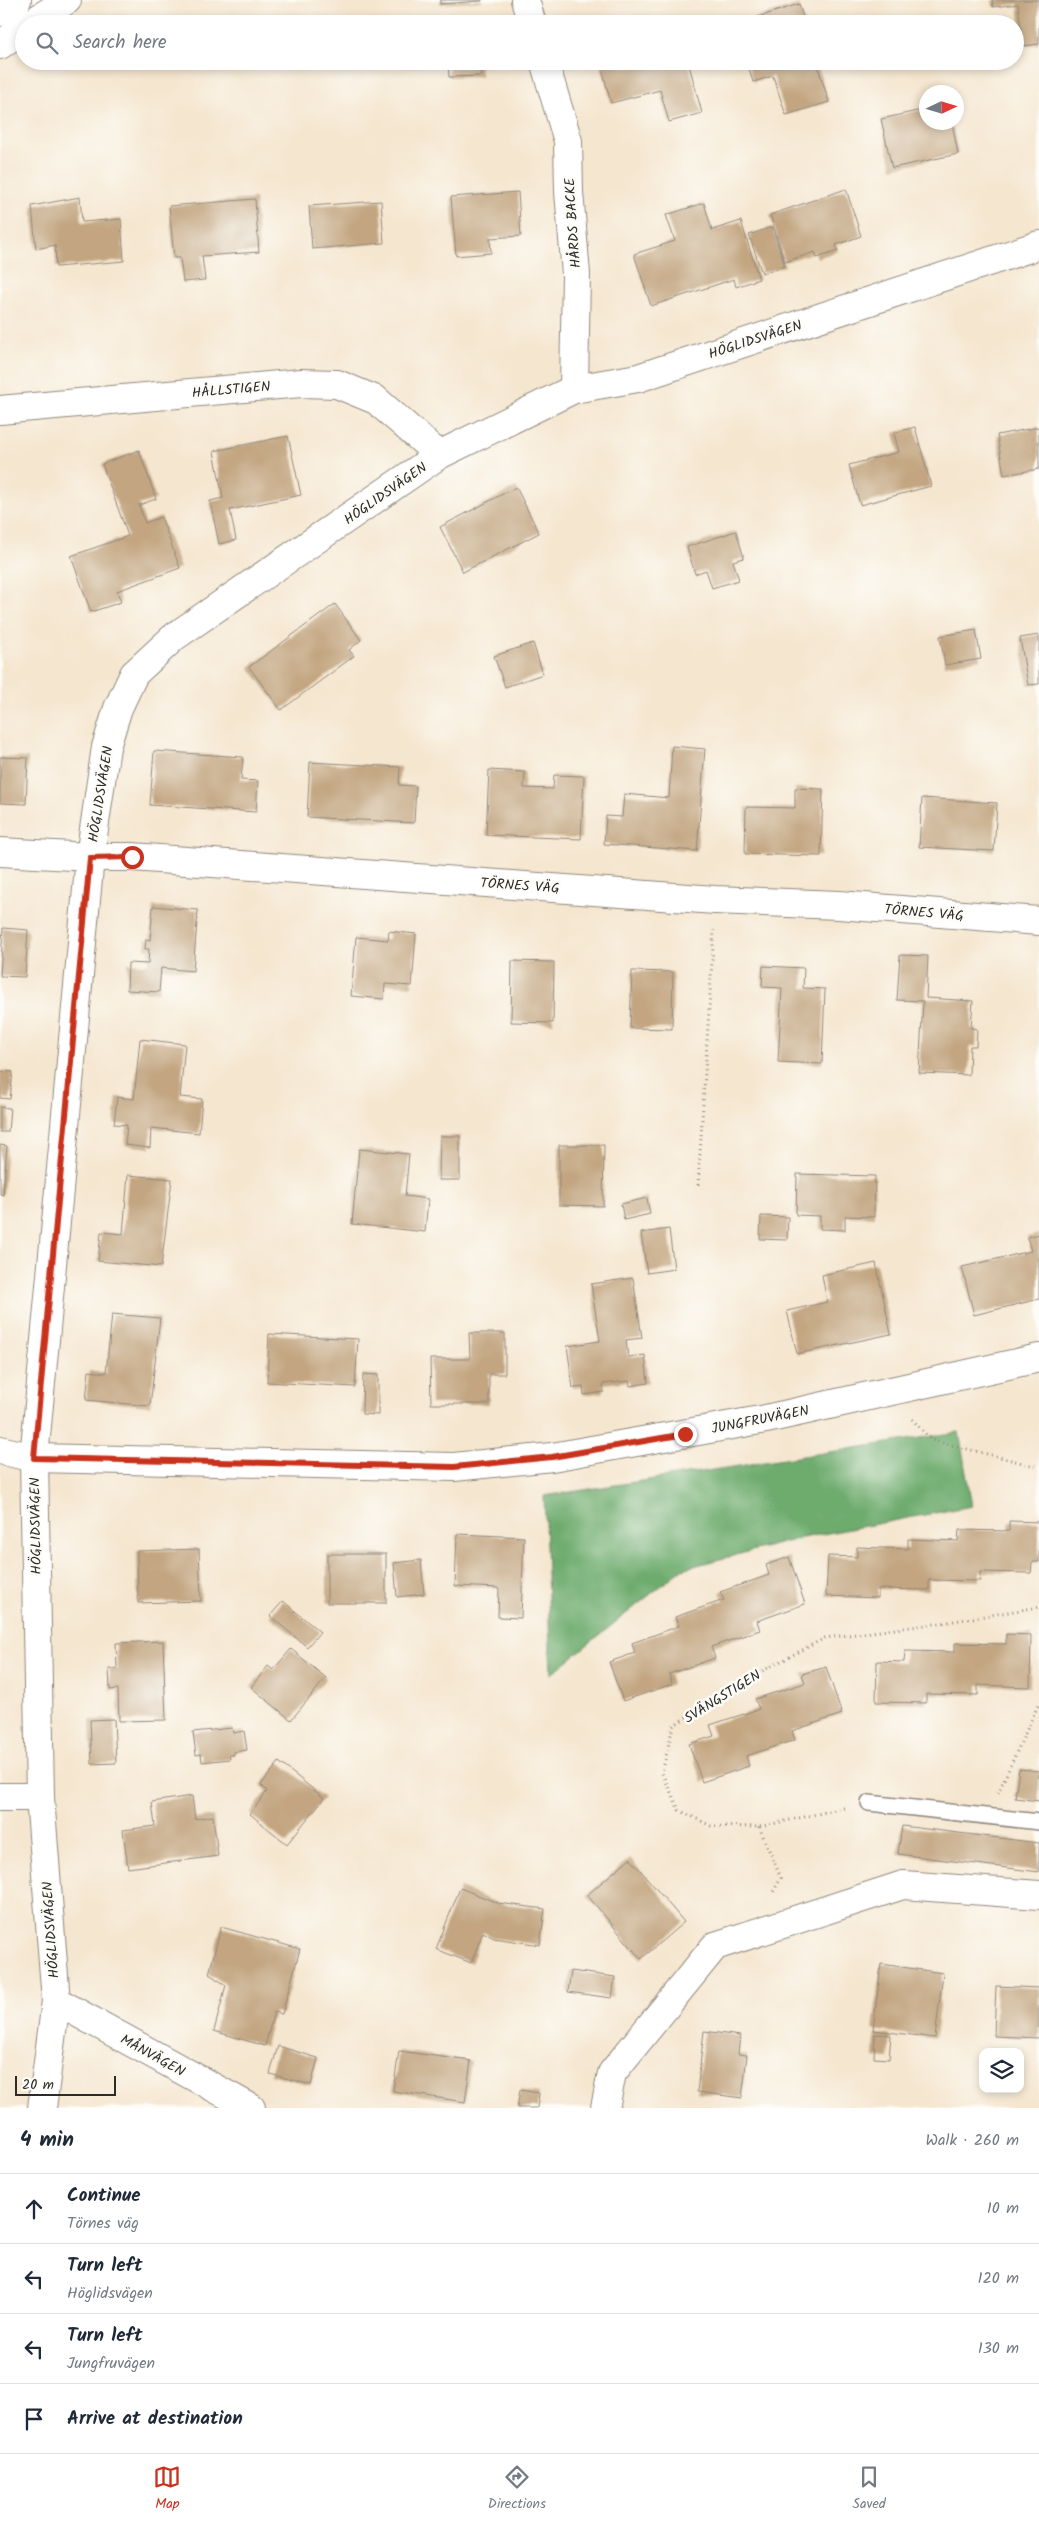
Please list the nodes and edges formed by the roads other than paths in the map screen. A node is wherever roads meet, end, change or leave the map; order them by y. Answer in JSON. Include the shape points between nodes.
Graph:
{"nodes":[{"id":1,"x":17,"y":0,"type":"edge"},
{"id":2,"x":67,"y":0,"type":"edge"},
{"id":3,"x":525,"y":0,"type":"edge"},
{"id":4,"x":0,"y":12,"type":"edge"},
{"id":5,"x":44,"y":15,"type":"edge"},
{"id":6,"x":529,"y":15,"type":"edge"},
{"id":7,"x":15,"y":34,"type":"edge"},
{"id":8,"x":0,"y":45,"type":"edge"},
{"id":9,"x":547,"y":70,"type":"edge"},
{"id":10,"x":1039,"y":245,"type":"edge"},
{"id":11,"x":574,"y":389,"type":"junction"},
{"id":12,"x":0,"y":410,"type":"edge"},
{"id":13,"x":439,"y":455,"type":"junction"},
{"id":14,"x":0,"y":852,"type":"edge"},
{"id":15,"x":90,"y":858,"type":"junction"},
{"id":16,"x":1039,"y":921,"type":"edge"},
{"id":17,"x":1039,"y":1358,"type":"edge"},
{"id":18,"x":0,"y":1450,"type":"edge"},
{"id":19,"x":34,"y":1458,"type":"junction"},
{"id":20,"x":0,"y":1796,"type":"edge"},
{"id":21,"x":40,"y":1797,"type":"junction"},
{"id":22,"x":869,"y":1802,"type":"road end"},
{"id":23,"x":1039,"y":1822,"type":"edge"},
{"id":24,"x":1039,"y":1895,"type":"edge"},
{"id":25,"x":56,"y":2001,"type":"junction"},
{"id":26,"x":42,"y":2108,"type":"edge"},
{"id":27,"x":251,"y":2108,"type":"edge"},
{"id":28,"x":605,"y":2108,"type":"edge"}],
"edges":[{"from":1,"to":4,"type":"street"},
{"from":2,"to":5,"type":"street"},
{"from":3,"to":6,"type":"street"},
{"from":7,"to":8,"type":"street"},
{"from":9,"to":11,"type":"street","name":"HÅRDS BACKE","via":[[568,141],[576,274]]},
{"from":10,"to":11,"type":"street","name":"HÖGLIDSVÄGEN","via":[[638,378]]},
{"from":11,"to":13,"type":"street","name":"HÖGLIDSVÄGEN"},
{"from":12,"to":13,"type":"street","name":"HÅLLSTIGEN","via":[[302,383],[337,384],[376,400]]},
{"from":13,"to":15,"type":"street","name":"HÖGLIDSVÄGEN","via":[[174,638],[134,674],[118,708],[106,747]]},
{"from":14,"to":15,"type":"street","name":"TÖRNES VÄG"},
{"from":15,"to":16,"type":"street","name":"TÖRNES VÄG","via":[[132,857]]},
{"from":15,"to":19,"type":"street","name":"HÖGLIDSVÄGEN"},
{"from":17,"to":19,"type":"street","name":"JUNGFRUVÄGEN","via":[[766,1419],[562,1455],[454,1467]]},
{"from":18,"to":19,"type":"street","name":"JUNGFRUVÄGEN"},
{"from":19,"to":21,"type":"street","name":"HÖGLIDSVÄGEN"},
{"from":20,"to":21,"type":"street"},
{"from":21,"to":25,"type":"street","name":"HÖGLIDSVÄGEN"},
{"from":22,"to":23,"type":"lane"},
{"from":24,"to":28,"type":"street","via":[[903,1885],[715,1946],[612,2072]]},
{"from":25,"to":26,"type":"street","name":"HÖGLIDSVÄGEN"},
{"from":25,"to":27,"type":"street","name":"MÅNVÄGEN"}]}
